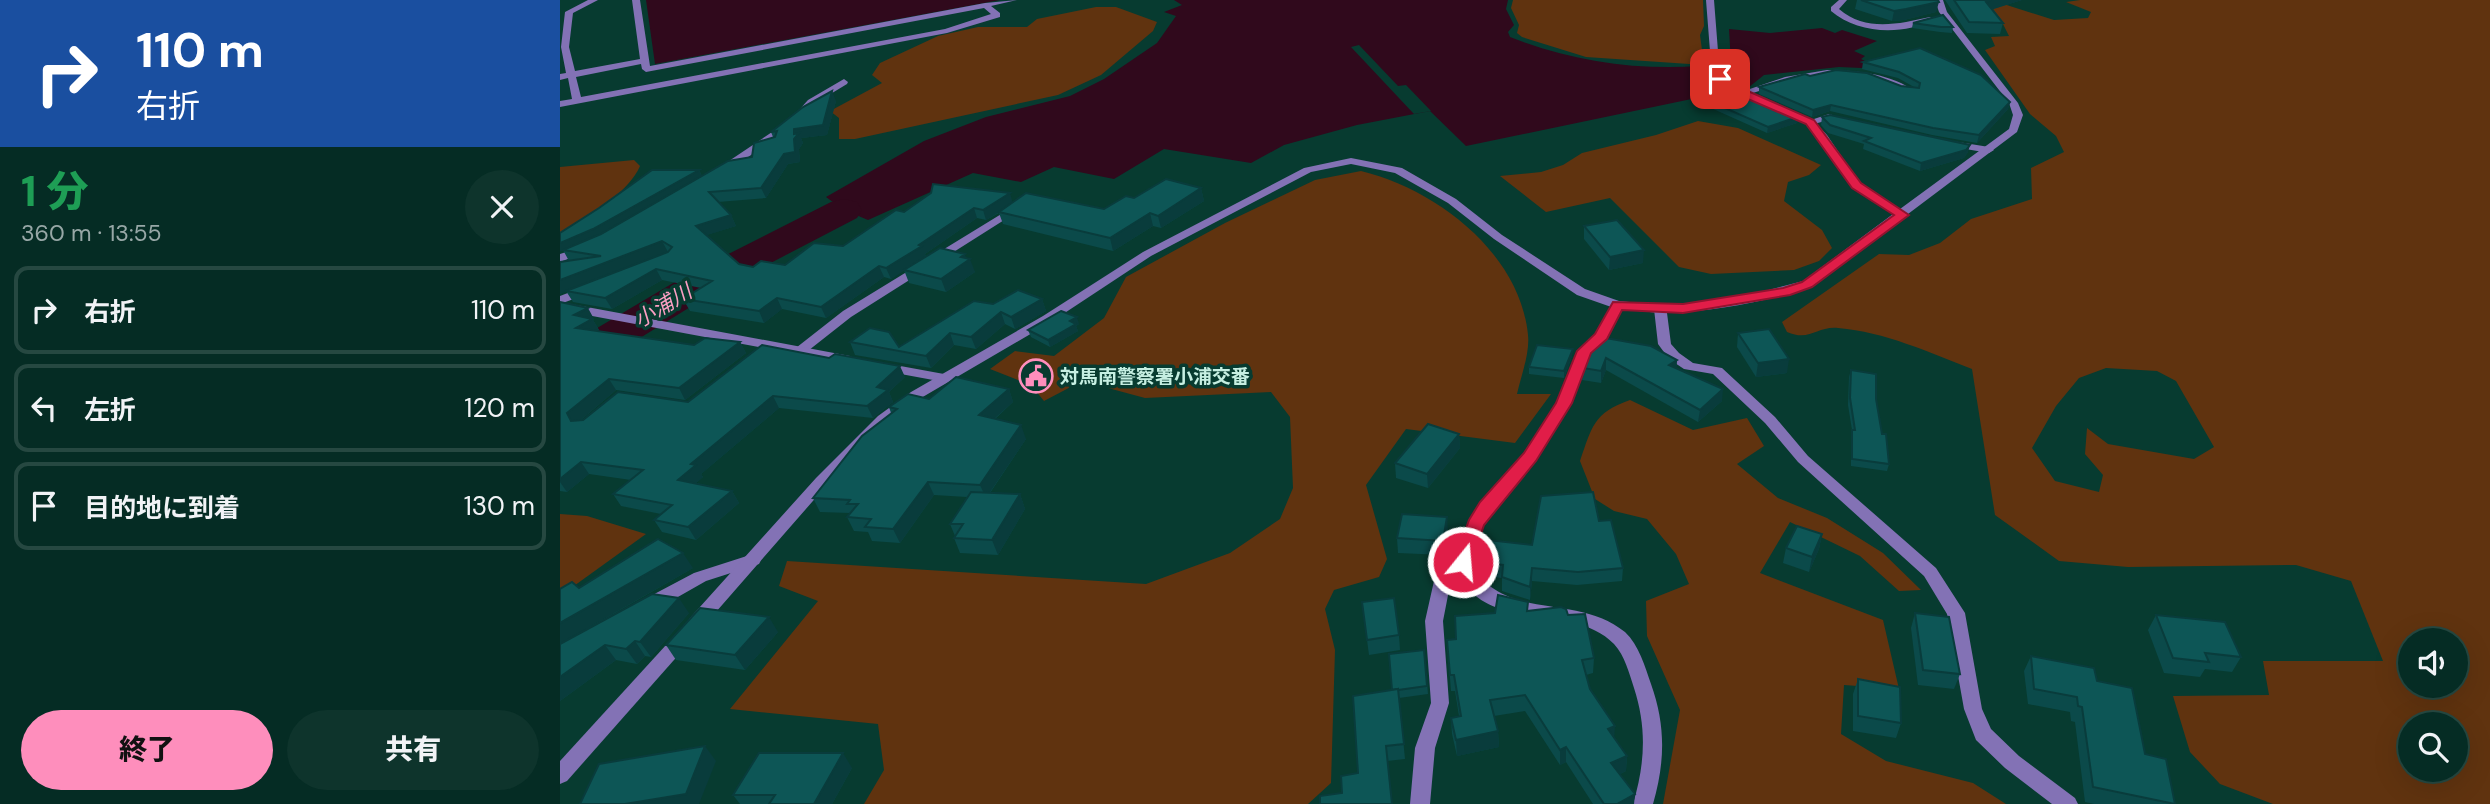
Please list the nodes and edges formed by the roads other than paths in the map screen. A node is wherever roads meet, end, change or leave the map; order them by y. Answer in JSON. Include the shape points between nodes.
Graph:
{"nodes":[{"id":1,"x":594,"y":0,"type":"edge"},
{"id":2,"x":636,"y":0,"type":"edge"},
{"id":3,"x":1013,"y":0,"type":"edge"},
{"id":4,"x":1710,"y":0,"type":"edge"},
{"id":5,"x":1843,"y":0,"type":"edge"},
{"id":6,"x":1939,"y":0,"type":"edge"},
{"id":7,"x":985,"y":5,"type":"junction"},
{"id":8,"x":1945,"y":15,"type":"junction"},
{"id":9,"x":779,"y":44,"type":"junction"},
{"id":10,"x":644,"y":61,"type":"junction"},
{"id":11,"x":789,"y":61,"type":"junction"},
{"id":12,"x":572,"y":75,"type":"junction"},
{"id":13,"x":560,"y":77,"type":"edge"},
{"id":14,"x":844,"y":82,"type":"dead end"},
{"id":15,"x":1740,"y":92,"type":"junction"},
{"id":16,"x":1912,"y":92,"type":"edge"},
{"id":17,"x":578,"y":100,"type":"junction"},
{"id":18,"x":560,"y":104,"type":"edge"},
{"id":19,"x":1853,"y":121,"type":"edge"},
{"id":20,"x":1810,"y":122,"type":"junction"},
{"id":21,"x":1942,"y":143,"type":"edge"},
{"id":22,"x":1989,"y":150,"type":"junction"},
{"id":23,"x":718,"y":173,"type":"edge"},
{"id":24,"x":1023,"y":204,"type":"edge"},
{"id":25,"x":1902,"y":215,"type":"junction"},
{"id":26,"x":593,"y":244,"type":"edge"},
{"id":27,"x":560,"y":258,"type":"edge"},
{"id":28,"x":596,"y":286,"type":"edge"},
{"id":29,"x":560,"y":300,"type":"edge"},
{"id":30,"x":1618,"y":305,"type":"junction"},
{"id":31,"x":560,"y":306,"type":"edge"},
{"id":32,"x":1660,"y":309,"type":"junction"},
{"id":33,"x":770,"y":345,"type":"junction"},
{"id":34,"x":799,"y":351,"type":"junction"},
{"id":35,"x":750,"y":361,"type":"edge"},
{"id":36,"x":944,"y":378,"type":"junction"},
{"id":37,"x":753,"y":560,"type":"junction"},
{"id":38,"x":1466,"y":574,"type":"junction"},
{"id":39,"x":630,"y":616,"type":"edge"},
{"id":40,"x":560,"y":775,"type":"edge"},
{"id":41,"x":1420,"y":804,"type":"edge"},
{"id":42,"x":1643,"y":804,"type":"edge"},
{"id":43,"x":2068,"y":804,"type":"edge"}],
"edges":[{"from":1,"to":12,"type":"street","via":[[569,12],[565,47]]},
{"from":2,"to":10,"type":"street"},
{"from":3,"to":7,"type":"street"},
{"from":4,"to":15,"type":"street","via":[[1717,75]]},
{"from":5,"to":8,"type":"street","via":[[1834,9],[1842,18],[1871,27],[1905,26]]},
{"from":6,"to":8,"type":"street"},
{"from":7,"to":9,"type":"street"},
{"from":7,"to":11,"type":"street","via":[[997,15],[947,31]]},
{"from":8,"to":22,"type":"street","via":[[2003,87],[2018,115],[2014,130]]},
{"from":9,"to":10,"type":"street","via":[[646,69]]},
{"from":9,"to":11,"type":"street"},
{"from":10,"to":12,"type":"street"},
{"from":11,"to":17,"type":"street"},
{"from":12,"to":13,"type":"street"},
{"from":12,"to":17,"type":"street"},
{"from":14,"to":23,"type":"street"},
{"from":15,"to":16,"type":"street","via":[[1791,77],[1841,71],[1885,79]]},
{"from":15,"to":20,"type":"street"},
{"from":17,"to":18,"type":"street"},
{"from":19,"to":20,"type":"street","via":[[1829,117]]},
{"from":20,"to":25,"type":"street","via":[[1856,186]]},
{"from":21,"to":22,"type":"street"},
{"from":22,"to":25,"type":"street"},
{"from":24,"to":34,"type":"street","via":[[847,314]]},
{"from":25,"to":32,"type":"street","via":[[1807,285],[1723,304]]},
{"from":26,"to":27,"type":"street"},
{"from":28,"to":29,"type":"street"},
{"from":30,"to":32,"type":"street"},
{"from":30,"to":36,"type":"street","via":[[1581,292],[1414,178],[1384,166],[1351,161],[1308,170],[1147,254]]},
{"from":30,"to":38,"type":"street","via":[[1602,336],[1584,351],[1564,403],[1530,457],[1475,524],[1463,562]]},
{"from":31,"to":33,"type":"street"},
{"from":32,"to":43,"type":"street","via":[[1665,344],[1674,356],[1689,366],[1717,371],[1770,420],[1803,459],[1930,572],[1956,613],[1972,709],[1983,734]]},
{"from":33,"to":34,"type":"street"},
{"from":33,"to":35,"type":"street"},
{"from":34,"to":36,"type":"street"},
{"from":36,"to":37,"type":"street","via":[[883,419],[856,444]]},
{"from":37,"to":39,"type":"street","via":[[700,577]]},
{"from":37,"to":40,"type":"street"},
{"from":38,"to":41,"type":"street","via":[[1442,581],[1434,621],[1440,703],[1425,748]]},
{"from":38,"to":42,"type":"street","via":[[1473,586],[1492,599],[1592,621],[1620,638],[1629,650],[1656,734],[1655,765]]}]}
